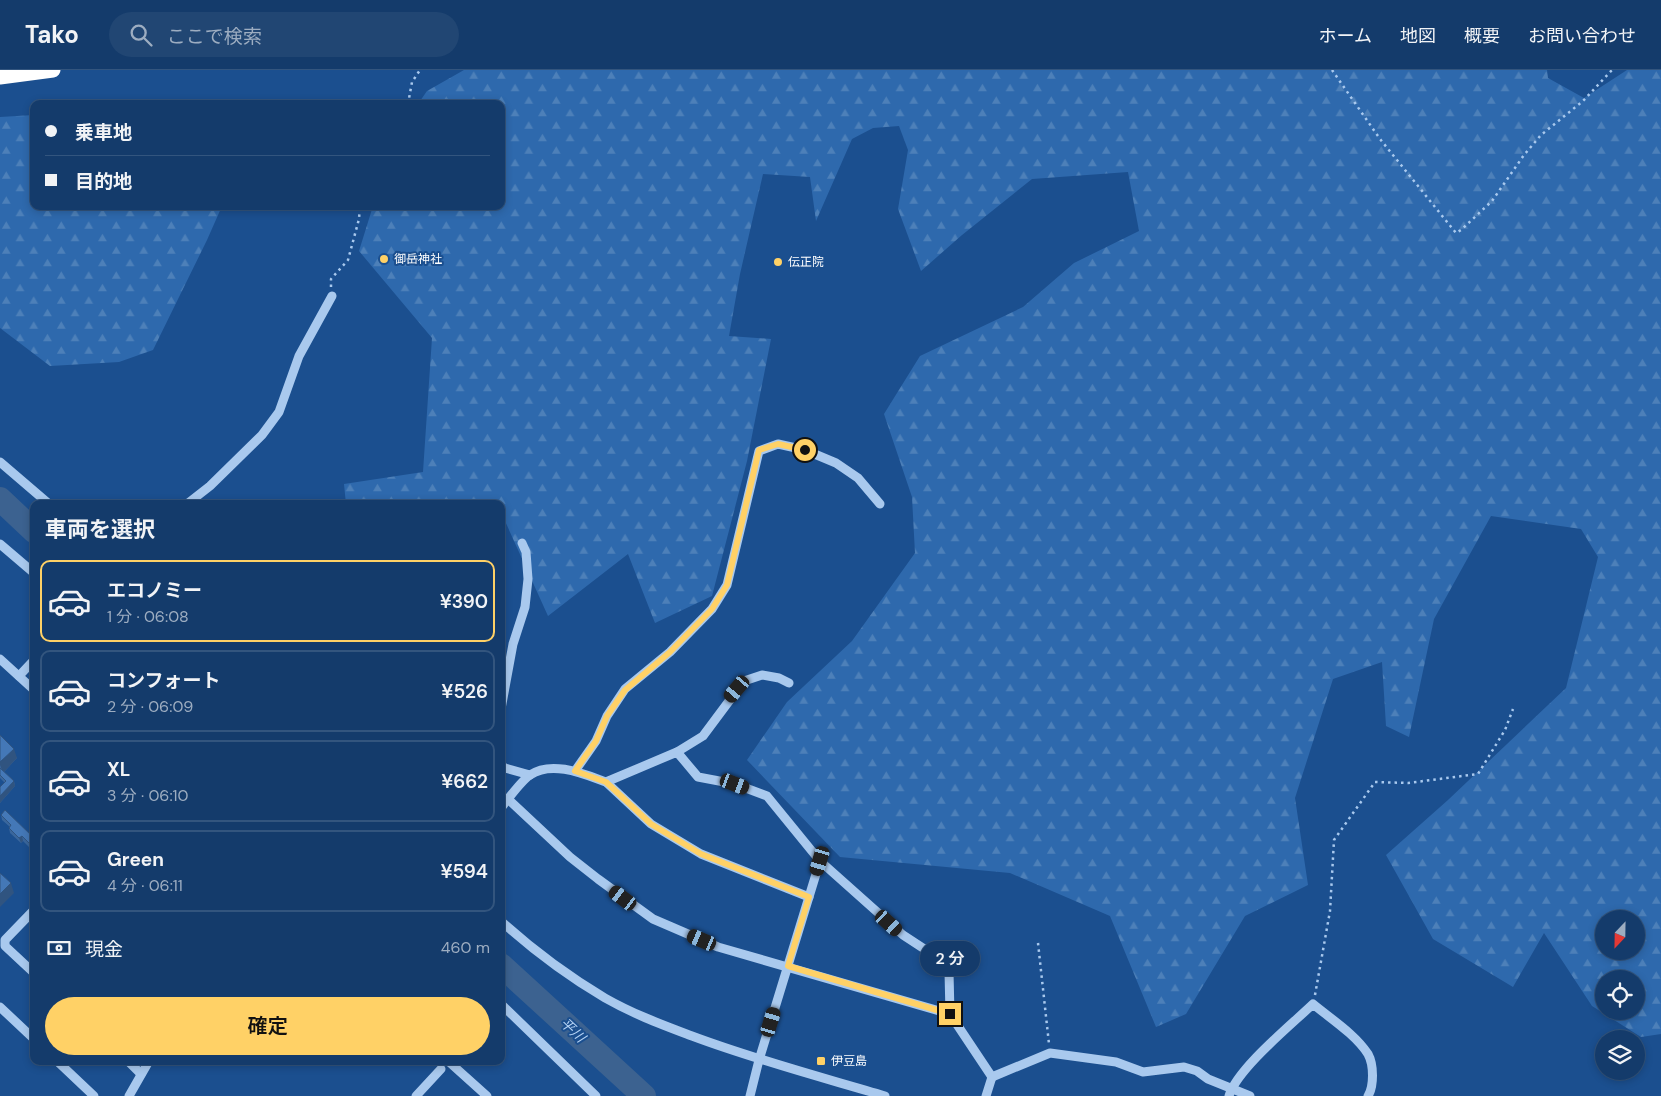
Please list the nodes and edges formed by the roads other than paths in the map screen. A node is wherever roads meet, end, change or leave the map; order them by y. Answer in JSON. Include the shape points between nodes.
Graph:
{"nodes":[{"id":1,"x":53,"y":70,"type":"edge"},
{"id":2,"x":0,"y":77,"type":"edge"},
{"id":3,"x":332,"y":296,"type":"road end"},
{"id":4,"x":0,"y":462,"type":"edge"},
{"id":5,"x":44,"y":500,"type":"edge"},
{"id":6,"x":192,"y":500,"type":"edge"},
{"id":7,"x":880,"y":504,"type":"dead end"},
{"id":8,"x":522,"y":542,"type":"dead end"},
{"id":9,"x":0,"y":544,"type":"edge"},
{"id":10,"x":30,"y":570,"type":"edge"},
{"id":11,"x":0,"y":659,"type":"edge"},
{"id":12,"x":30,"y":664,"type":"edge"},
{"id":13,"x":19,"y":676,"type":"junction"},
{"id":14,"x":789,"y":683,"type":"dead end"},
{"id":15,"x":30,"y":686,"type":"edge"},
{"id":16,"x":505,"y":687,"type":"edge"},
{"id":17,"x":677,"y":752,"type":"junction"},
{"id":18,"x":505,"y":768,"type":"edge"},
{"id":19,"x":575,"y":771,"type":"junction"},
{"id":20,"x":530,"y":775,"type":"junction"},
{"id":21,"x":606,"y":782,"type":"junction"},
{"id":22,"x":508,"y":799,"type":"junction"},
{"id":23,"x":505,"y":803,"type":"edge"},
{"id":24,"x":820,"y":861,"type":"junction"},
{"id":25,"x":809,"y":897,"type":"junction"},
{"id":26,"x":30,"y":914,"type":"edge"},
{"id":27,"x":505,"y":924,"type":"edge"},
{"id":28,"x":788,"y":966,"type":"junction"},
{"id":29,"x":30,"y":969,"type":"edge"},
{"id":30,"x":0,"y":1007,"type":"edge"},
{"id":31,"x":505,"y":1008,"type":"edge"},
{"id":32,"x":950,"y":1014,"type":"junction"},
{"id":33,"x":30,"y":1035,"type":"edge"},
{"id":34,"x":759,"y":1060,"type":"junction"},
{"id":35,"x":61,"y":1065,"type":"edge"},
{"id":36,"x":132,"y":1065,"type":"edge"},
{"id":37,"x":147,"y":1065,"type":"edge"},
{"id":38,"x":452,"y":1065,"type":"edge"},
{"id":39,"x":441,"y":1069,"type":"dead end"},
{"id":40,"x":141,"y":1074,"type":"junction"},
{"id":41,"x":992,"y":1077,"type":"junction"},
{"id":42,"x":1230,"y":1093,"type":"edge"},
{"id":43,"x":483,"y":1095,"type":"edge"},
{"id":44,"x":94,"y":1096,"type":"edge"},
{"id":45,"x":130,"y":1096,"type":"edge"},
{"id":46,"x":416,"y":1096,"type":"edge"},
{"id":47,"x":596,"y":1096,"type":"edge"},
{"id":48,"x":750,"y":1096,"type":"edge"},
{"id":49,"x":886,"y":1096,"type":"edge"},
{"id":50,"x":986,"y":1096,"type":"edge"},
{"id":51,"x":1250,"y":1096,"type":"edge"},
{"id":52,"x":1368,"y":1096,"type":"edge"}],
"edges":[{"from":1,"to":2,"type":"highway"},
{"from":3,"to":6,"type":"street","via":[[299,356],[279,412],[262,435]]},
{"from":4,"to":5,"type":"street"},
{"from":7,"to":19,"type":"street","via":[[858,478],[828,460],[805,450],[778,444],[759,450],[727,585],[712,609],[670,652],[625,690]]},
{"from":8,"to":16,"type":"street","via":[[528,579],[525,607],[513,644]]},
{"from":9,"to":10,"type":"street"},
{"from":11,"to":13,"type":"street"},
{"from":12,"to":13,"type":"street"},
{"from":13,"to":15,"type":"street"},
{"from":14,"to":17,"type":"street","via":[[762,675],[744,681],[703,736]]},
{"from":17,"to":21,"type":"street"},
{"from":17,"to":24,"type":"street","via":[[698,777],[735,784],[767,796]]},
{"from":18,"to":20,"type":"street"},
{"from":19,"to":20,"type":"street","via":[[548,769]]},
{"from":19,"to":21,"type":"street"},
{"from":20,"to":22,"type":"street"},
{"from":21,"to":25,"type":"street","via":[[651,824],[701,854]]},
{"from":22,"to":23,"type":"street"},
{"from":22,"to":28,"type":"street","via":[[570,857],[653,919],[718,947]]},
{"from":24,"to":25,"type":"street"},
{"from":24,"to":32,"type":"street","via":[[949,972]]},
{"from":25,"to":28,"type":"street"},
{"from":26,"to":29,"type":"street","via":[[6,940],[5,946]]},
{"from":27,"to":34,"type":"street","via":[[550,961],[613,1002],[660,1025]]},
{"from":28,"to":32,"type":"street"},
{"from":28,"to":34,"type":"street"},
{"from":30,"to":33,"type":"street"},
{"from":31,"to":47,"type":"street"},
{"from":32,"to":41,"type":"street"},
{"from":34,"to":48,"type":"street"},
{"from":34,"to":49,"type":"street"},
{"from":35,"to":44,"type":"street"},
{"from":36,"to":40,"type":"street"},
{"from":37,"to":40,"type":"street"},
{"from":38,"to":43,"type":"street"},
{"from":39,"to":46,"type":"street"},
{"from":40,"to":45,"type":"street"},
{"from":41,"to":42,"type":"street","via":[[1050,1053],[1116,1062],[1143,1072],[1184,1066]]},
{"from":41,"to":50,"type":"street"},
{"from":42,"to":51,"type":"street"},
{"from":42,"to":52,"type":"street","via":[[1257,1056],[1313,1004],[1354,1038],[1369,1056],[1372,1073]]}]}
